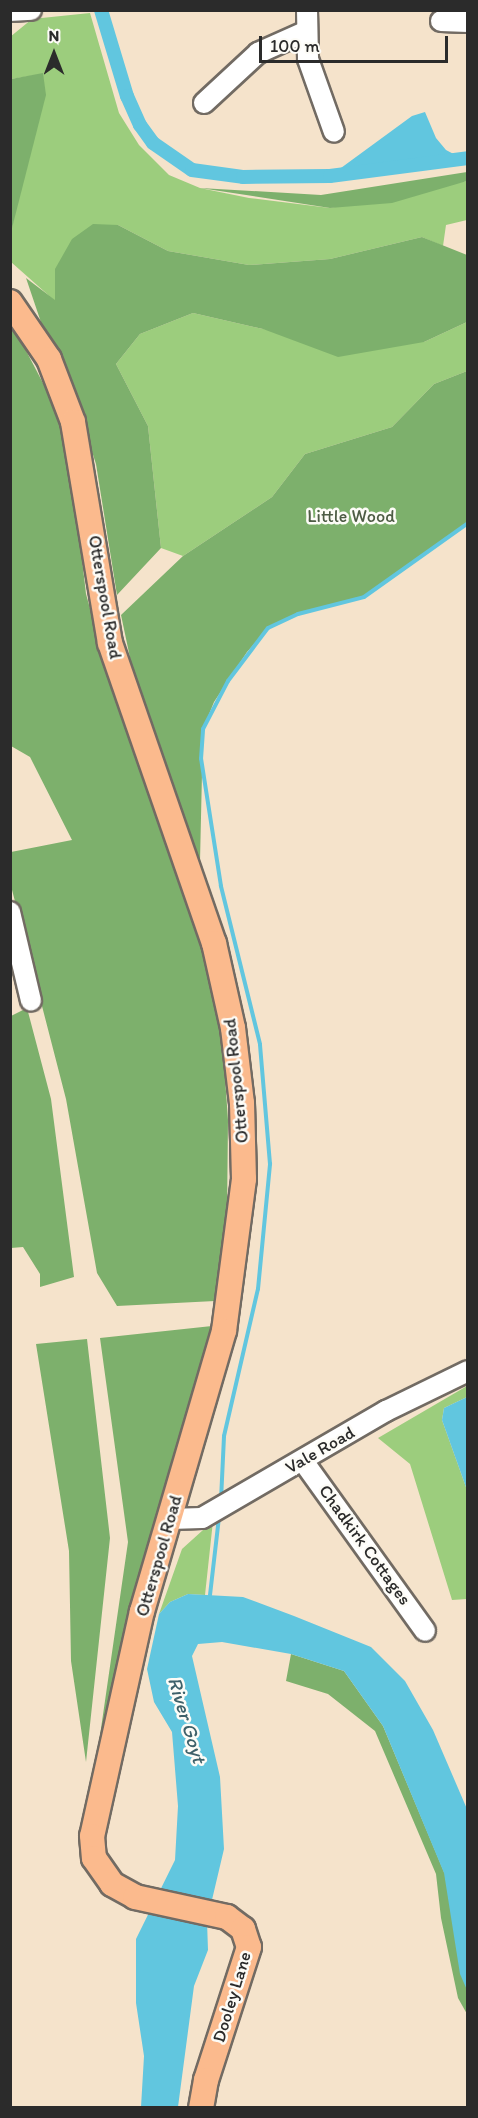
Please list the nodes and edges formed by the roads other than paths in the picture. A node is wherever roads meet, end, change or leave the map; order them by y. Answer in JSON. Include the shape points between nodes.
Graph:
{"nodes":[{"id":1,"x":308,"y":10,"type":"edge"},
{"id":2,"x":441,"y":21,"type":"dead end"},
{"id":3,"x":468,"y":22,"type":"edge"},
{"id":4,"x":305,"y":32,"type":"junction"},
{"id":5,"x":204,"y":103,"type":"dead end"},
{"id":6,"x":334,"y":132,"type":"dead end"},
{"id":7,"x":10,"y":302,"type":"edge"},
{"id":8,"x":10,"y":912,"type":"edge"},
{"id":9,"x":31,"y":1001,"type":"dead end"},
{"id":10,"x":468,"y":1371,"type":"edge"},
{"id":11,"x":303,"y":1461,"type":"junction"},
{"id":12,"x":170,"y":1519,"type":"junction"},
{"id":13,"x":425,"y":1630,"type":"dead end"},
{"id":14,"x":104,"y":1877,"type":"joint"},
{"id":15,"x":201,"y":2108,"type":"edge"}],
"edges":[{"from":1,"to":4,"type":"street"},
{"from":2,"to":3,"type":"street"},
{"from":4,"to":5,"type":"street","via":[[258,53]]},
{"from":4,"to":6,"type":"street","via":[[308,59]]},
{"from":7,"to":12,"type":"main road","name":"Otterspool Road","via":[[49,358],[73,422],[110,643],[214,943],[233,1028],[242,1103],[244,1179],[235,1262],[224,1331]]},
{"from":8,"to":9,"type":"street"},
{"from":10,"to":11,"type":"street","name":"Vale Road","via":[[386,1411]]},
{"from":11,"to":12,"type":"street","name":"Vale Road","via":[[202,1518]]},
{"from":11,"to":13,"type":"street","name":"Chadkirk Cottages"},
{"from":12,"to":14,"type":"main road","name":"Otterspool Road","via":[[142,1611],[94,1821],[94,1858]]},
{"from":14,"to":15,"type":"main road","name":"Dooley Lane","via":[[135,1897],[212,1912],[243,1929],[249,1947],[206,2080]]}]}
